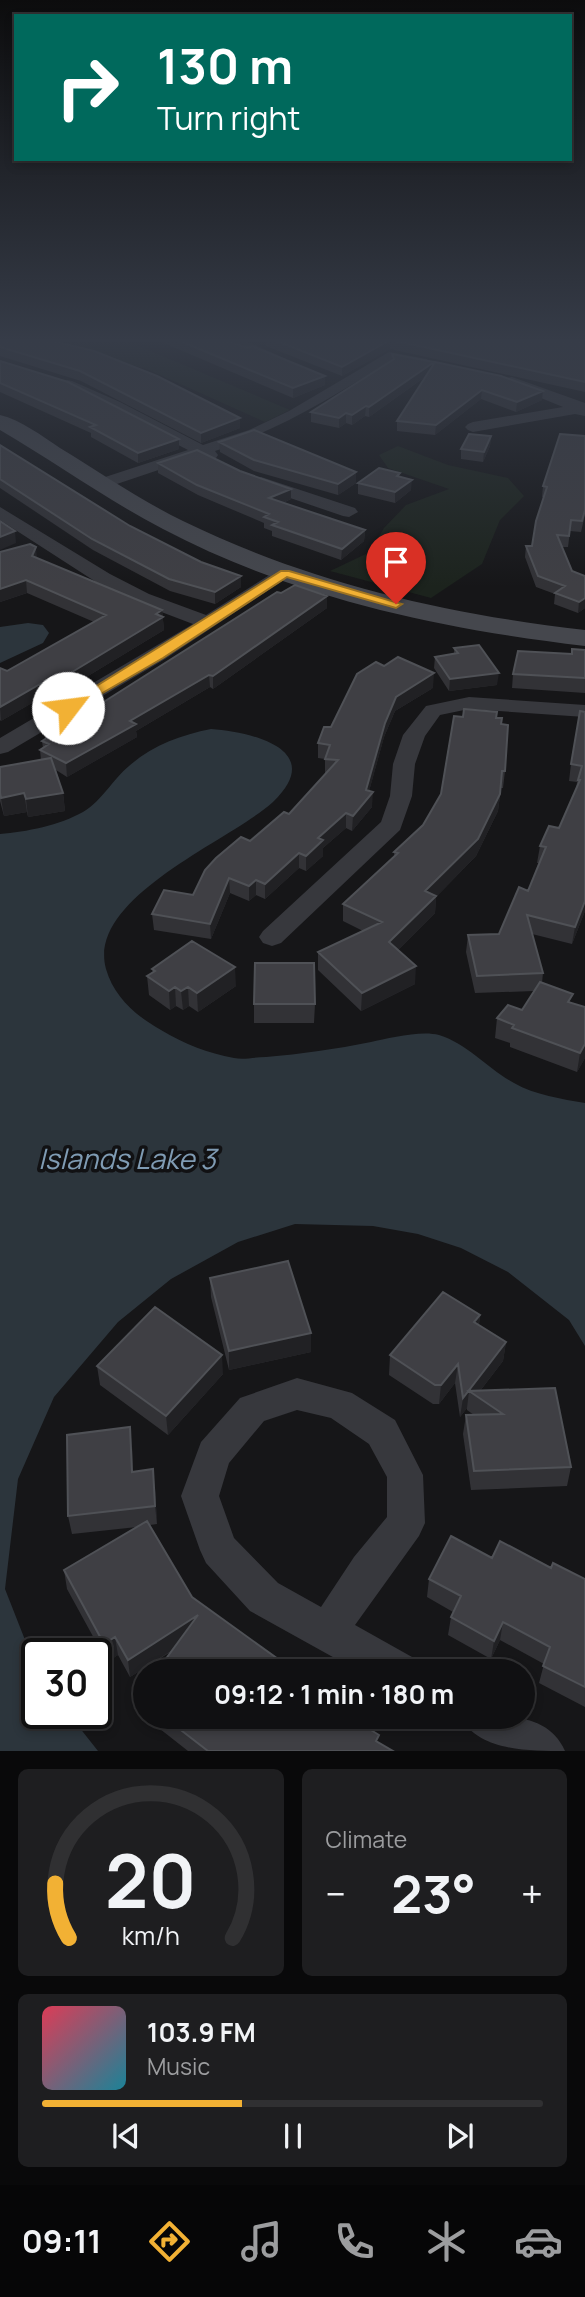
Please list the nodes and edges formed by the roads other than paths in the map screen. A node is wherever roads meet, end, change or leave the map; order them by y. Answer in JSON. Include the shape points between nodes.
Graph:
{"nodes":[{"id":1,"x":3,"y":423,"type":"edge"},
{"id":2,"x":149,"y":423,"type":"edge"},
{"id":3,"x":276,"y":423,"type":"edge"},
{"id":4,"x":501,"y":423,"type":"edge"},
{"id":5,"x":473,"y":427,"type":"dead end"},
{"id":6,"x":202,"y":451,"type":"junction"},
{"id":7,"x":225,"y":464,"type":"edge"},
{"id":8,"x":247,"y":476,"type":"edge"},
{"id":9,"x":102,"y":484,"type":"junction"},
{"id":10,"x":0,"y":512,"type":"edge"},
{"id":11,"x":349,"y":512,"type":"dead end"},
{"id":12,"x":46,"y":543,"type":"junction"},
{"id":13,"x":23,"y":551,"type":"edge"},
{"id":14,"x":285,"y":573,"type":"junction"},
{"id":15,"x":208,"y":622,"type":"junction"},
{"id":16,"x":585,"y":638,"type":"edge"},
{"id":17,"x":585,"y":711,"type":"edge"},
{"id":18,"x":0,"y":747,"type":"edge"},
{"id":19,"x":272,"y":937,"type":"dead end"},
{"id":20,"x":327,"y":1632,"type":"junction"},
{"id":21,"x":376,"y":1659,"type":"edge"},
{"id":22,"x":504,"y":1729,"type":"edge"},
{"id":23,"x":544,"y":1751,"type":"edge"}],
"edges":[{"from":1,"to":9,"type":"street"},
{"from":2,"to":6,"type":"street"},
{"from":3,"to":6,"type":"street"},
{"from":4,"to":5,"type":"street"},
{"from":6,"to":7,"type":"street"},
{"from":6,"to":9,"type":"street"},
{"from":8,"to":11,"type":"street"},
{"from":9,"to":14,"type":"street","via":[[226,551]]},
{"from":10,"to":12,"type":"street"},
{"from":12,"to":13,"type":"street"},
{"from":12,"to":15,"type":"street","via":[[142,598]]},
{"from":14,"to":15,"type":"street"},
{"from":14,"to":16,"type":"street","via":[[430,613]]},
{"from":15,"to":18,"type":"street"},
{"from":17,"to":19,"type":"street","via":[[469,703],[433,710],[414,735],[392,825]]},
{"from":20,"to":20,"type":"street","via":[[406,1523],[405,1475],[382,1432],[340,1404],[297,1394],[252,1409],[214,1454],[200,1496],[219,1550],[264,1597]]},
{"from":20,"to":21,"type":"street"},
{"from":22,"to":23,"type":"street"}]}
